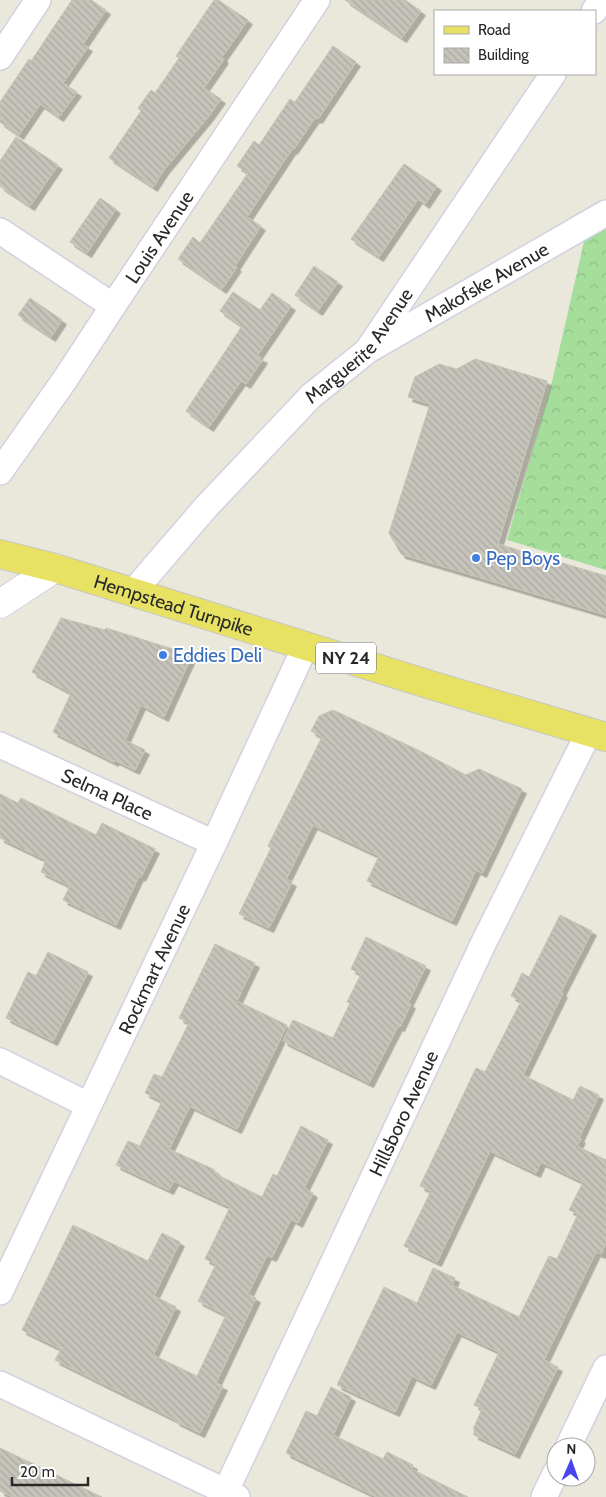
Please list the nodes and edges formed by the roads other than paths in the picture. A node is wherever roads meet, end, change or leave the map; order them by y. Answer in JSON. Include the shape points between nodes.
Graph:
{"nodes":[{"id":1,"x":38,"y":0,"type":"edge"},
{"id":2,"x":317,"y":0,"type":"edge"},
{"id":3,"x":0,"y":57,"type":"edge"},
{"id":4,"x":551,"y":75,"type":"edge"},
{"id":5,"x":606,"y":213,"type":"edge"},
{"id":6,"x":0,"y":231,"type":"edge"},
{"id":7,"x":113,"y":306,"type":"junction"},
{"id":8,"x":367,"y":351,"type":"junction"},
{"id":9,"x":0,"y":472,"type":"edge"},
{"id":10,"x":0,"y":554,"type":"edge"},
{"id":11,"x":55,"y":568,"type":"junction"},
{"id":12,"x":133,"y":592,"type":"junction"},
{"id":13,"x":0,"y":604,"type":"edge"},
{"id":14,"x":306,"y":645,"type":"junction"},
{"id":15,"x":597,"y":734,"type":"edge"},
{"id":16,"x":0,"y":746,"type":"edge"},
{"id":17,"x":214,"y":843,"type":"junction"},
{"id":18,"x":0,"y":1061,"type":"edge"},
{"id":19,"x":88,"y":1105,"type":"junction"},
{"id":20,"x":0,"y":1292,"type":"edge"},
{"id":21,"x":606,"y":1368,"type":"edge"},
{"id":22,"x":0,"y":1384,"type":"edge"},
{"id":23,"x":573,"y":1437,"type":"edge"},
{"id":24,"x":229,"y":1495,"type":"edge"}],
"edges":[{"from":1,"to":3,"type":"street"},
{"from":2,"to":7,"type":"street","name":"Louis Avenue"},
{"from":4,"to":8,"type":"street","name":"Marguerite Avenue"},
{"from":5,"to":8,"type":"street","name":"Makofske Avenue"},
{"from":6,"to":7,"type":"street"},
{"from":7,"to":9,"type":"street","name":"Louis Avenue"},
{"from":8,"to":12,"type":"street","name":"Marguerite Avenue","via":[[311,396],[206,507]]},
{"from":10,"to":11,"type":"main road","name":"Hempstead Turnpike","number":"NY 24"},
{"from":11,"to":12,"type":"main road","name":"Hempstead Turnpike","number":"NY 24"},
{"from":11,"to":13,"type":"main road"},
{"from":12,"to":14,"type":"main road","name":"Hempstead Turnpike","number":"NY 24"},
{"from":14,"to":15,"type":"main road","name":"Hempstead Turnpike","number":"NY 24"},
{"from":14,"to":17,"type":"street","name":"Rockmart Avenue"},
{"from":15,"to":24,"type":"street","name":"Hillsboro Avenue","via":[[484,942]]},
{"from":16,"to":17,"type":"street","name":"Selma Place"},
{"from":17,"to":19,"type":"street","name":"Rockmart Avenue"},
{"from":18,"to":19,"type":"street"},
{"from":19,"to":20,"type":"street","name":"Rockmart Avenue"},
{"from":21,"to":23,"type":"street"},
{"from":22,"to":24,"type":"street"}]}
